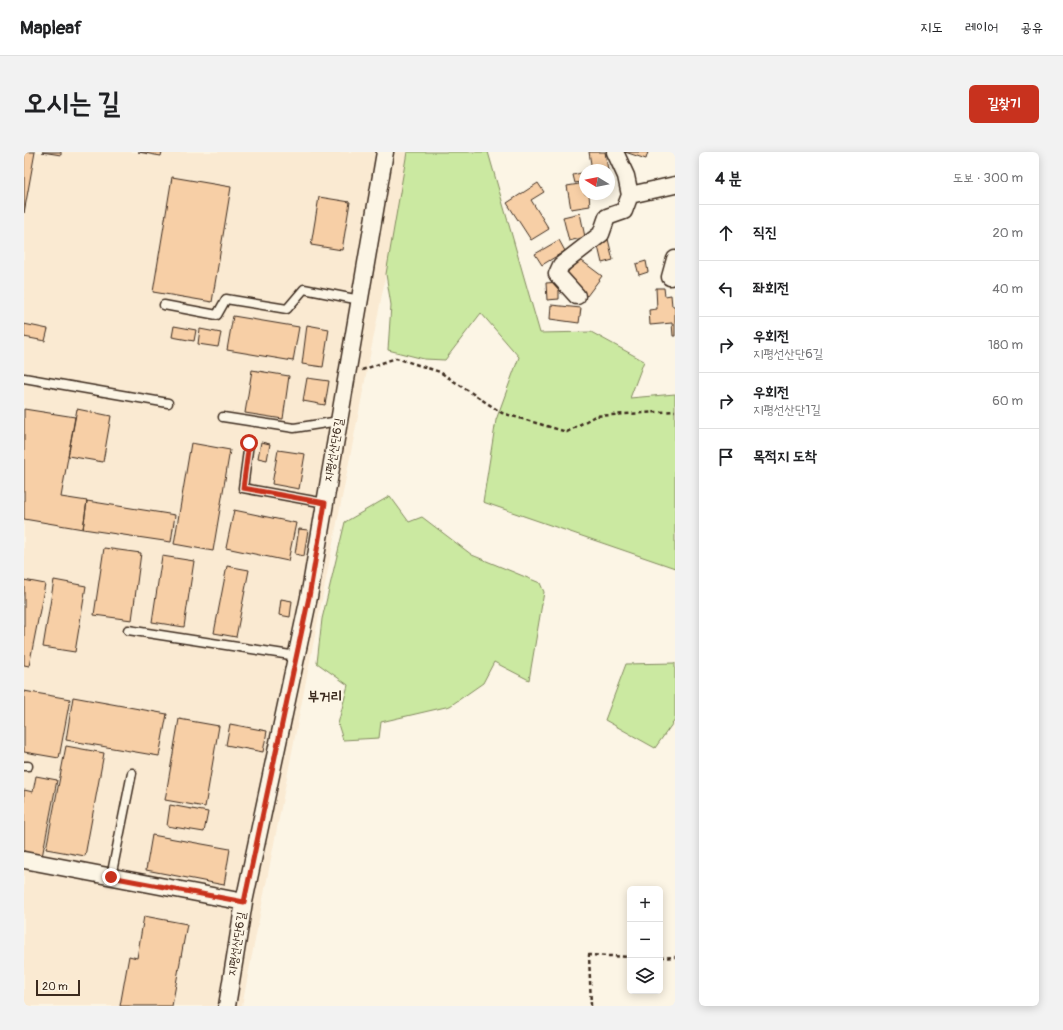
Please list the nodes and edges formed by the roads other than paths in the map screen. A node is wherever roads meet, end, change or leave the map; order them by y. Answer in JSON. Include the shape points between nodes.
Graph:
{"nodes":[{"id":1,"x":385,"y":152,"type":"edge"},
{"id":2,"x":615,"y":152,"type":"edge"},
{"id":3,"x":675,"y":185,"type":"edge"},
{"id":4,"x":630,"y":195,"type":"junction"},
{"id":5,"x":675,"y":259,"type":"edge"},
{"id":6,"x":670,"y":277,"type":"dead end"},
{"id":7,"x":577,"y":296,"type":"dead end"},
{"id":8,"x":360,"y":300,"type":"junction"},
{"id":9,"x":164,"y":305,"type":"dead end"},
{"id":10,"x":24,"y":378,"type":"edge"},
{"id":11,"x":168,"y":403,"type":"dead end"},
{"id":12,"x":224,"y":417,"type":"dead end"},
{"id":13,"x":339,"y":421,"type":"junction"},
{"id":14,"x":249,"y":443,"type":"dead end"},
{"id":15,"x":325,"y":503,"type":"junction"},
{"id":16,"x":128,"y":630,"type":"dead end"},
{"id":17,"x":297,"y":656,"type":"junction"},
{"id":18,"x":132,"y":773,"type":"dead end"},
{"id":19,"x":24,"y":860,"type":"edge"},
{"id":20,"x":111,"y":877,"type":"junction"},
{"id":21,"x":244,"y":902,"type":"junction"},
{"id":22,"x":227,"y":1006,"type":"edge"}],
"edges":[{"from":1,"to":8,"type":"street","name":"지평선산단6길"},
{"from":2,"to":4,"type":"street","via":[[626,176]]},
{"from":3,"to":4,"type":"street"},
{"from":4,"to":7,"type":"street","via":[[624,211],[607,217],[601,234],[561,265],[556,274]]},
{"from":5,"to":6,"type":"street"},
{"from":8,"to":9,"type":"lane","via":[[304,289],[287,309],[226,299],[217,314]]},
{"from":8,"to":13,"type":"street","name":"지평선산단6길"},
{"from":10,"to":11,"type":"lane"},
{"from":12,"to":13,"type":"lane","via":[[294,428]]},
{"from":13,"to":15,"type":"street","name":"지평선산단6길"},
{"from":14,"to":15,"type":"lane","via":[[243,488]]},
{"from":15,"to":17,"type":"street","name":"지평선산단6길"},
{"from":16,"to":17,"type":"lane"},
{"from":17,"to":21,"type":"street","name":"지평선산단6길"},
{"from":18,"to":20,"type":"lane"},
{"from":19,"to":20,"type":"street"},
{"from":20,"to":21,"type":"street"},
{"from":21,"to":22,"type":"street","name":"지평선산단6길"}]}
